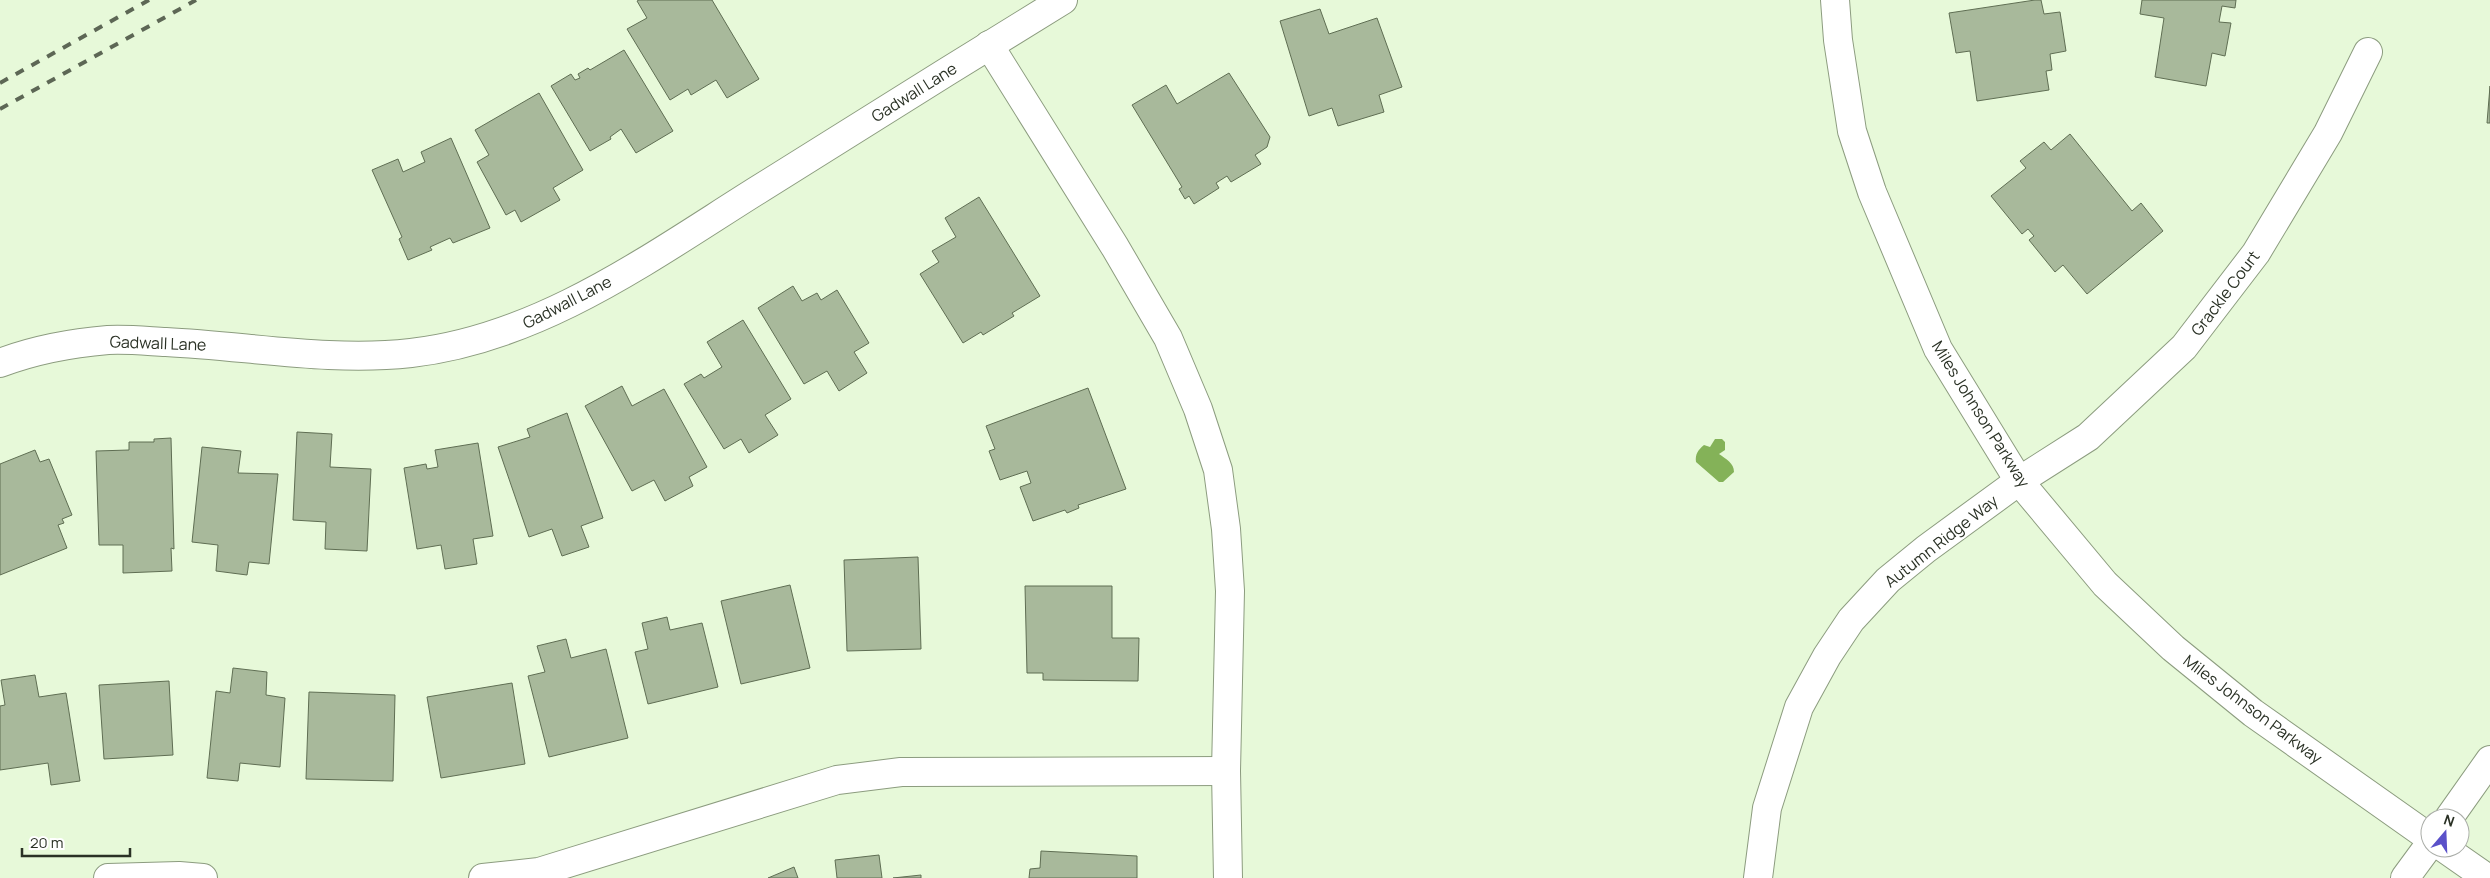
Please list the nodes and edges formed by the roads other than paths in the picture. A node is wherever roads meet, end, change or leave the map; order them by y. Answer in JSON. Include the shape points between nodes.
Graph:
{"nodes":[{"id":1,"x":1063,"y":0,"type":"edge"},
{"id":2,"x":1835,"y":0,"type":"edge"},
{"id":3,"x":989,"y":45,"type":"junction"},
{"id":4,"x":2368,"y":52,"type":"dead end"},
{"id":5,"x":0,"y":363,"type":"edge"},
{"id":6,"x":2020,"y":481,"type":"junction"},
{"id":7,"x":2490,"y":760,"type":"edge"},
{"id":8,"x":1226,"y":771,"type":"junction"},
{"id":9,"x":2456,"y":808,"type":"edge"},
{"id":10,"x":2420,"y":831,"type":"edge"},
{"id":11,"x":2420,"y":858,"type":"edge"},
{"id":12,"x":2458,"y":858,"type":"edge"},
{"id":13,"x":108,"y":878,"type":"edge"},
{"id":14,"x":203,"y":878,"type":"edge"},
{"id":15,"x":483,"y":878,"type":"edge"},
{"id":16,"x":1228,"y":878,"type":"edge"},
{"id":17,"x":1758,"y":878,"type":"edge"},
{"id":18,"x":2405,"y":878,"type":"edge"},
{"id":19,"x":2487,"y":878,"type":"edge"}],
"edges":[{"from":1,"to":3,"type":"street","name":"Gadwall Lane"},
{"from":2,"to":6,"type":"street","name":"Miles Johnson Parkway","via":[[1852,131],[1872,192],[1938,349]]},
{"from":3,"to":5,"type":"street","name":"Gadwall Lane","via":[[651,256],[567,305],[523,326],[476,341],[411,353],[343,356],[111,340],[51,349]]},
{"from":3,"to":8,"type":"street","via":[[1168,338],[1198,409],[1218,470],[1230,590]]},
{"from":4,"to":6,"type":"street","name":"Grackle Court","via":[[2328,133],[2256,253],[2184,347],[2088,437]]},
{"from":6,"to":10,"type":"street","name":"Miles Johnson Parkway","via":[[2105,584],[2173,648],[2253,713]]},
{"from":6,"to":17,"type":"street","name":"Autumn Ridge Way","via":[[1926,548],[1888,580],[1851,620],[1827,656],[1799,707],[1782,758],[1767,808]]},
{"from":7,"to":9,"type":"street"},
{"from":8,"to":15,"type":"street","via":[[901,772],[837,780],[539,872]]},
{"from":8,"to":16,"type":"street"},
{"from":11,"to":18,"type":"street"},
{"from":12,"to":19,"type":"street"},
{"from":13,"to":14,"type":"street"}]}
